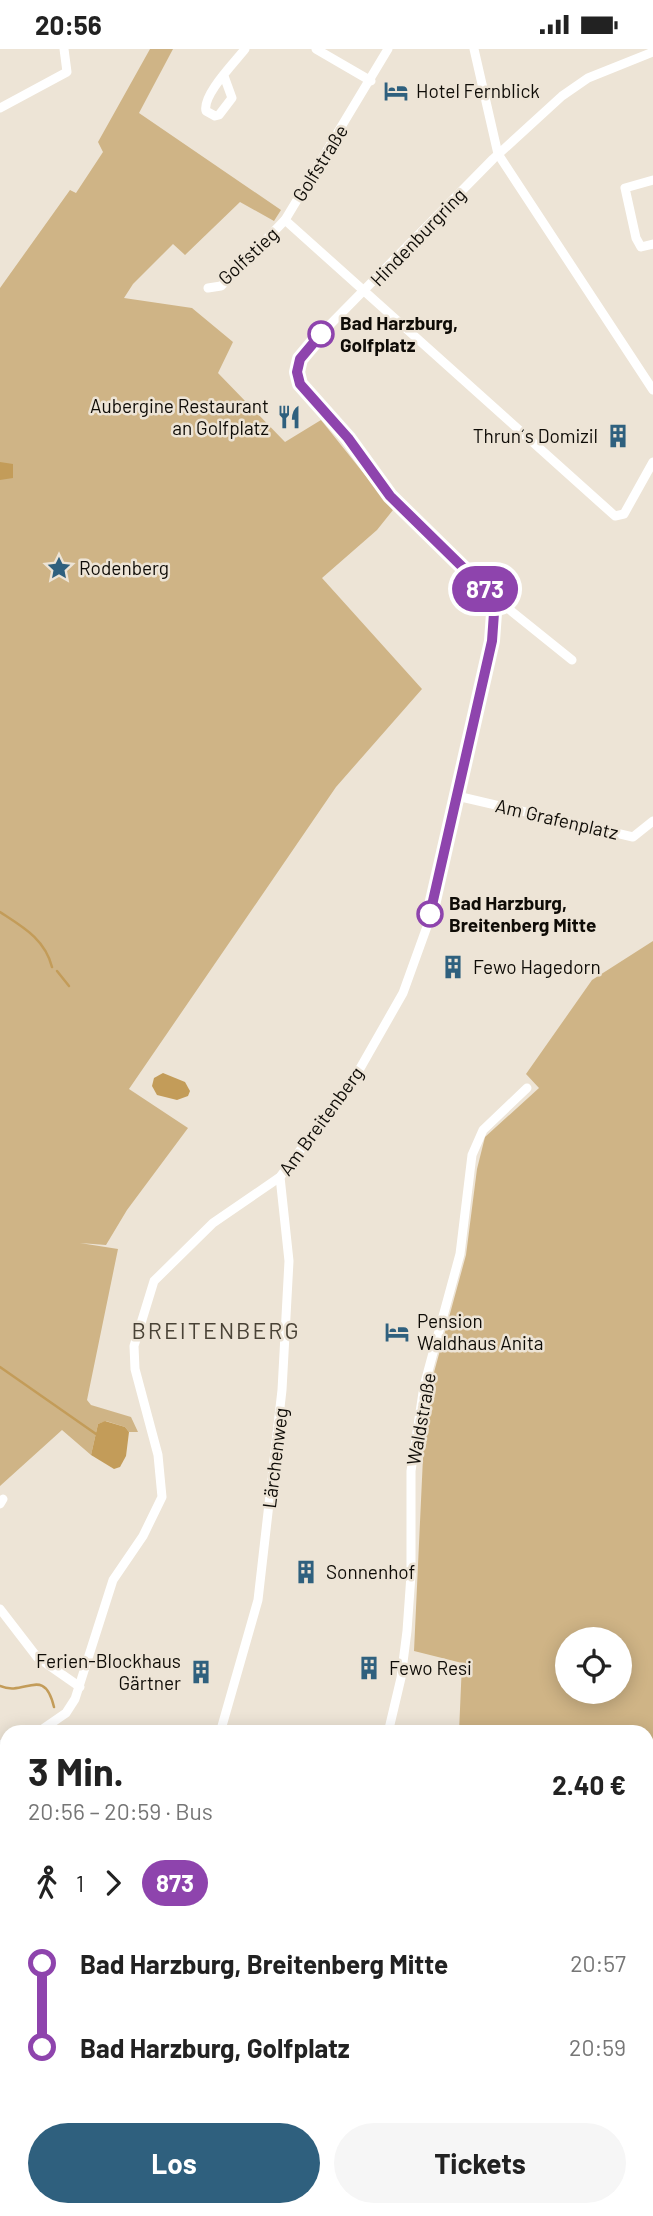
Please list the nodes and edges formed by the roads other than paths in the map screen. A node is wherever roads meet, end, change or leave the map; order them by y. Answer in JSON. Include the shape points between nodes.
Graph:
{"nodes":[{"id":1,"x":64,"y":49,"type":"edge"},
{"id":2,"x":245,"y":49,"type":"edge"},
{"id":3,"x":316,"y":49,"type":"edge"},
{"id":4,"x":388,"y":49,"type":"edge"},
{"id":5,"x":474,"y":49,"type":"edge"},
{"id":6,"x":653,"y":52,"type":"edge"},
{"id":7,"x":224,"y":76,"type":"dead end"},
{"id":8,"x":371,"y":81,"type":"junction"},
{"id":9,"x":0,"y":108,"type":"edge"},
{"id":10,"x":498,"y":154,"type":"junction"},
{"id":11,"x":653,"y":180,"type":"edge"},
{"id":12,"x":285,"y":219,"type":"junction"},
{"id":13,"x":653,"y":244,"type":"edge"},
{"id":14,"x":208,"y":288,"type":"dead end"},
{"id":15,"x":365,"y":292,"type":"junction"},
{"id":16,"x":653,"y":390,"type":"edge"},
{"id":17,"x":653,"y":462,"type":"edge"},
{"id":18,"x":490,"y":594,"type":"junction"},
{"id":19,"x":572,"y":660,"type":"dead end"},
{"id":20,"x":457,"y":796,"type":"junction"},
{"id":21,"x":653,"y":821,"type":"edge"},
{"id":22,"x":527,"y":1088,"type":"dead end"},
{"id":23,"x":280,"y":1177,"type":"junction"},
{"id":24,"x":0,"y":1609,"type":"edge"},
{"id":25,"x":80,"y":1687,"type":"junction"},
{"id":26,"x":49,"y":1725,"type":"edge"},
{"id":27,"x":222,"y":1725,"type":"edge"},
{"id":28,"x":390,"y":1725,"type":"edge"}],
"edges":[{"from":1,"to":9,"type":"street","via":[[67,72]]},
{"from":2,"to":7,"type":"street"},
{"from":3,"to":8,"type":"street"},
{"from":4,"to":8,"type":"street","name":"Golfstraße"},
{"from":5,"to":10,"type":"street"},
{"from":6,"to":10,"type":"street","name":"Hindenburgring","via":[[588,78]]},
{"from":8,"to":12,"type":"street","name":"Golfstraße"},
{"from":10,"to":15,"type":"street","name":"Hindenburgring"},
{"from":10,"to":16,"type":"street"},
{"from":11,"to":13,"type":"street","via":[[625,188],[636,238],[641,247]]},
{"from":12,"to":14,"type":"street","name":"Golfstieg","via":[[221,286]]},
{"from":12,"to":15,"type":"street","name":"Golfstraße"},
{"from":15,"to":17,"type":"street","name":"Hindenburgring","via":[[615,516],[624,514]]},
{"from":15,"to":18,"type":"street","via":[[307,348],[297,372],[300,384],[348,438],[390,496]]},
{"from":18,"to":19,"type":"street"},
{"from":18,"to":20,"type":"street","name":"Am Breitenberg","via":[[492,641]]},
{"from":20,"to":21,"type":"street","name":"Am Grafenplatz","via":[[634,837]]},
{"from":20,"to":23,"type":"street","name":"Am Breitenberg","via":[[429,921],[403,993],[354,1079]]},
{"from":22,"to":28,"type":"street","name":"Waldstraße","via":[[483,1130],[472,1155],[460,1254],[424,1386],[413,1459],[408,1631]]},
{"from":23,"to":25,"type":"street","name":"Am Breitenberg","via":[[213,1223],[154,1281],[134,1346],[135,1369],[158,1455],[162,1497],[113,1580]]},
{"from":23,"to":27,"type":"street","name":"Lärchenweg","via":[[289,1290],[281,1403],[258,1600]]},
{"from":24,"to":25,"type":"street","via":[[37,1657]]},
{"from":25,"to":26,"type":"street","name":"Am Breitenberg","via":[[66,1713]]}]}
